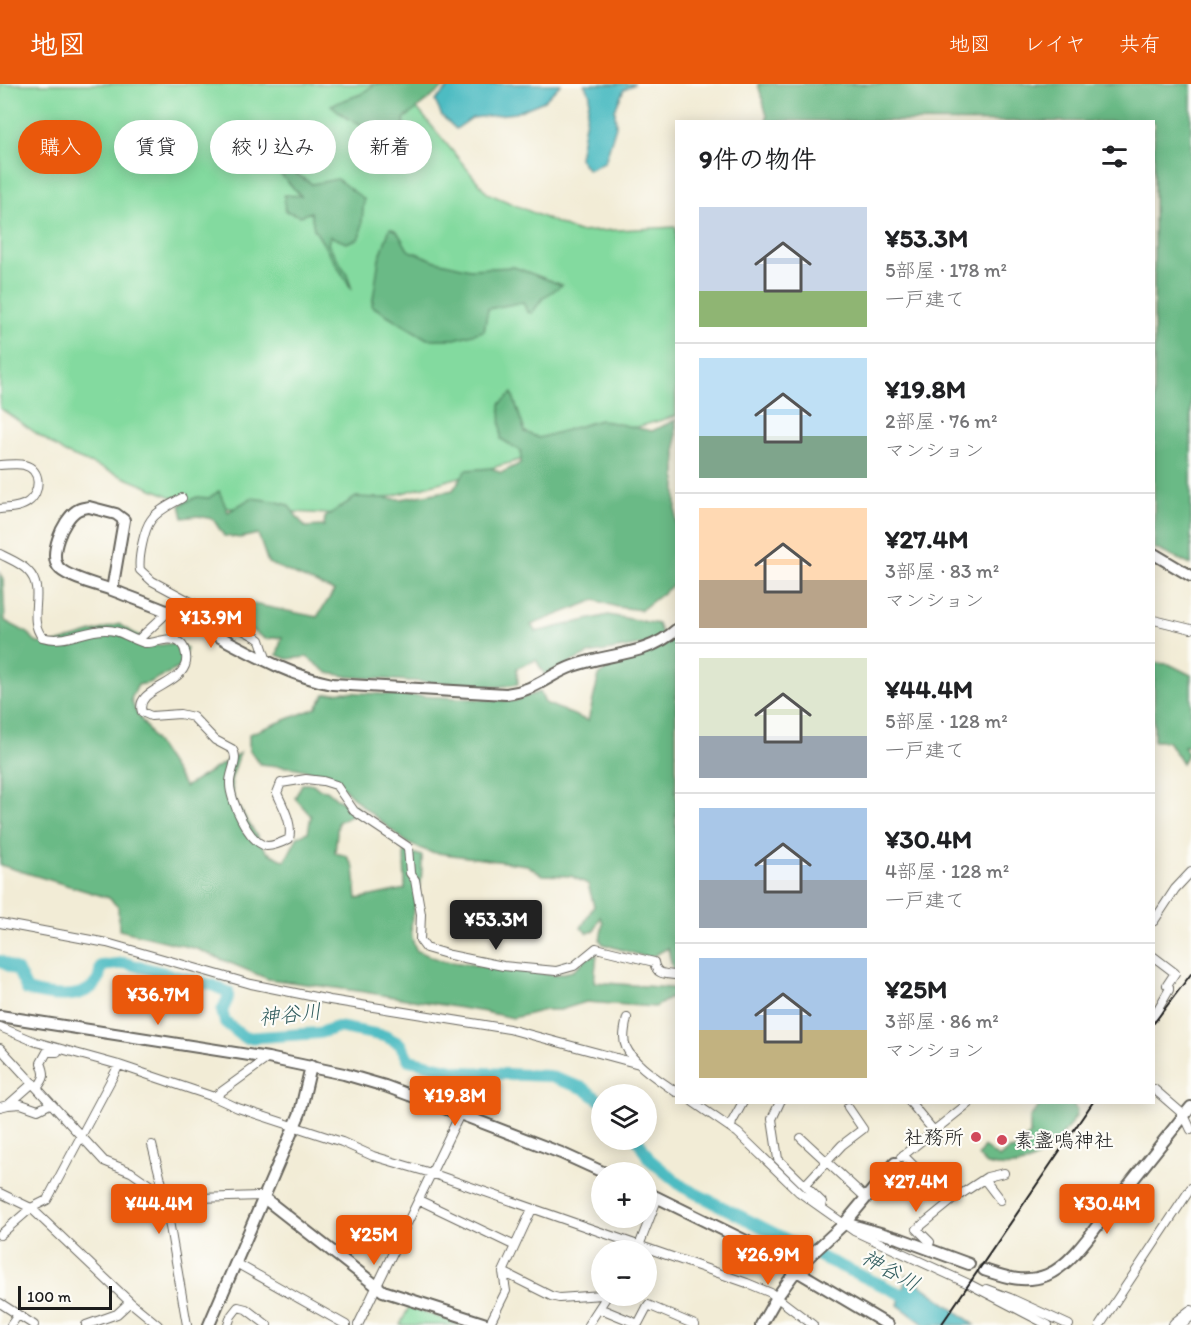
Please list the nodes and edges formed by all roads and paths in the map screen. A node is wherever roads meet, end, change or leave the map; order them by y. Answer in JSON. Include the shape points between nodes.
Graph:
{"nodes":[{"id":1,"x":0,"y":465,"type":"edge"},
{"id":2,"x":182,"y":498,"type":"dead end"},
{"id":3,"x":0,"y":509,"type":"edge"},
{"id":4,"x":0,"y":554,"type":"edge"},
{"id":5,"x":1155,"y":555,"type":"edge"},
{"id":6,"x":1191,"y":576,"type":"edge"},
{"id":7,"x":112,"y":590,"type":"junction"},
{"id":8,"x":168,"y":612,"type":"junction"},
{"id":9,"x":1155,"y":620,"type":"edge"},
{"id":10,"x":1191,"y":629,"type":"edge"},
{"id":11,"x":675,"y":631,"type":"edge"},
{"id":12,"x":138,"y":640,"type":"junction"},
{"id":13,"x":267,"y":661,"type":"junction"},
{"id":14,"x":1191,"y":872,"type":"edge"},
{"id":15,"x":1155,"y":919,"type":"edge"},
{"id":16,"x":0,"y":922,"type":"edge"},
{"id":17,"x":1155,"y":958,"type":"edge"},
{"id":18,"x":675,"y":975,"type":"edge"},
{"id":19,"x":1155,"y":1014,"type":"edge"},
{"id":20,"x":0,"y":1016,"type":"edge"},
{"id":21,"x":627,"y":1018,"type":"dead end"},
{"id":22,"x":0,"y":1027,"type":"edge"},
{"id":23,"x":0,"y":1048,"type":"edge"},
{"id":24,"x":64,"y":1050,"type":"junction"},
{"id":25,"x":268,"y":1058,"type":"junction"},
{"id":26,"x":639,"y":1064,"type":"junction"},
{"id":27,"x":119,"y":1065,"type":"junction"},
{"id":28,"x":311,"y":1066,"type":"junction"},
{"id":29,"x":35,"y":1085,"type":"junction"},
{"id":30,"x":1155,"y":1090,"type":"edge"},
{"id":31,"x":675,"y":1091,"type":"edge"},
{"id":32,"x":214,"y":1097,"type":"junction"},
{"id":33,"x":50,"y":1104,"type":"junction"},
{"id":34,"x":696,"y":1104,"type":"edge"},
{"id":35,"x":742,"y":1104,"type":"edge"},
{"id":36,"x":779,"y":1104,"type":"edge"},
{"id":37,"x":912,"y":1104,"type":"edge"},
{"id":38,"x":967,"y":1104,"type":"edge"},
{"id":39,"x":4,"y":1106,"type":"edge"},
{"id":40,"x":848,"y":1107,"type":"dead end"},
{"id":41,"x":1188,"y":1111,"type":"edge"},
{"id":42,"x":460,"y":1114,"type":"junction"},
{"id":43,"x":295,"y":1126,"type":"junction"},
{"id":44,"x":731,"y":1128,"type":"junction"},
{"id":45,"x":933,"y":1130,"type":"junction"},
{"id":46,"x":1191,"y":1130,"type":"edge"},
{"id":47,"x":82,"y":1136,"type":"junction"},
{"id":48,"x":801,"y":1138,"type":"dead end"},
{"id":49,"x":152,"y":1145,"type":"dead end"},
{"id":50,"x":899,"y":1159,"type":"junction"},
{"id":51,"x":826,"y":1162,"type":"junction"},
{"id":52,"x":591,"y":1167,"type":"edge"},
{"id":53,"x":432,"y":1173,"type":"junction"},
{"id":54,"x":1004,"y":1173,"type":"dead end"},
{"id":55,"x":984,"y":1179,"type":"junction"},
{"id":56,"x":805,"y":1185,"type":"junction"},
{"id":57,"x":1191,"y":1188,"type":"edge"},
{"id":58,"x":164,"y":1192,"type":"junction"},
{"id":59,"x":0,"y":1193,"type":"edge"},
{"id":60,"x":658,"y":1197,"type":"joint"},
{"id":61,"x":264,"y":1198,"type":"junction"},
{"id":62,"x":866,"y":1198,"type":"junction"},
{"id":63,"x":955,"y":1198,"type":"junction"},
{"id":64,"x":419,"y":1200,"type":"junction"},
{"id":65,"x":1000,"y":1200,"type":"dead end"},
{"id":66,"x":821,"y":1207,"type":"junction"},
{"id":67,"x":31,"y":1208,"type":"junction"},
{"id":68,"x":532,"y":1209,"type":"junction"},
{"id":69,"x":845,"y":1223,"type":"junction"},
{"id":70,"x":0,"y":1235,"type":"edge"},
{"id":71,"x":617,"y":1240,"type":"edge"},
{"id":72,"x":642,"y":1240,"type":"edge"},
{"id":73,"x":515,"y":1246,"type":"junction"},
{"id":74,"x":927,"y":1249,"type":"junction"},
{"id":75,"x":657,"y":1254,"type":"edge"},
{"id":76,"x":236,"y":1263,"type":"junction"},
{"id":77,"x":969,"y":1264,"type":"dead end"},
{"id":78,"x":799,"y":1267,"type":"junction"},
{"id":79,"x":984,"y":1270,"type":"dead end"},
{"id":80,"x":503,"y":1272,"type":"junction"},
{"id":81,"x":377,"y":1287,"type":"junction"},
{"id":82,"x":980,"y":1290,"type":"junction"},
{"id":83,"x":591,"y":1296,"type":"edge"},
{"id":84,"x":777,"y":1296,"type":"junction"},
{"id":85,"x":130,"y":1302,"type":"junction"},
{"id":86,"x":0,"y":1303,"type":"edge"},
{"id":87,"x":599,"y":1308,"type":"joint"},
{"id":88,"x":1191,"y":1313,"type":"edge"},
{"id":89,"x":18,"y":1315,"type":"junction"},
{"id":90,"x":11,"y":1325,"type":"edge"},
{"id":91,"x":34,"y":1325,"type":"edge"},
{"id":92,"x":86,"y":1325,"type":"edge"},
{"id":93,"x":158,"y":1325,"type":"edge"},
{"id":94,"x":187,"y":1325,"type":"edge"},
{"id":95,"x":209,"y":1325,"type":"edge"},
{"id":96,"x":228,"y":1325,"type":"edge"},
{"id":97,"x":267,"y":1325,"type":"edge"},
{"id":98,"x":345,"y":1325,"type":"edge"},
{"id":99,"x":358,"y":1325,"type":"edge"},
{"id":100,"x":489,"y":1325,"type":"edge"},
{"id":101,"x":588,"y":1325,"type":"edge"},
{"id":102,"x":695,"y":1325,"type":"edge"},
{"id":103,"x":760,"y":1325,"type":"edge"},
{"id":104,"x":813,"y":1325,"type":"edge"},
{"id":105,"x":888,"y":1325,"type":"edge"},
{"id":106,"x":1048,"y":1325,"type":"edge"},
{"id":107,"x":1069,"y":1325,"type":"edge"},
{"id":108,"x":1100,"y":1325,"type":"edge"},
{"id":109,"x":1176,"y":1325,"type":"edge"}],
"edges":[{"from":1,"to":3,"type":"street","via":[[22,464],[32,468],[38,484],[28,502]]},
{"from":2,"to":13,"type":"street","via":[[151,520],[142,545],[140,570],[152,581],[260,640]]},
{"from":4,"to":12,"type":"street","via":[[30,572],[35,582],[34,623],[42,637],[51,640],[106,630]]},
{"from":5,"to":6,"type":"street"},
{"from":7,"to":7,"type":"street","via":[[124,520],[89,507],[76,511],[58,539],[55,551],[59,568]]},
{"from":7,"to":8,"type":"street"},
{"from":8,"to":12,"type":"street"},
{"from":8,"to":13,"type":"street"},
{"from":9,"to":10,"type":"street"},
{"from":11,"to":13,"type":"street","via":[[647,649],[592,660],[522,692],[506,694],[332,684]]},
{"from":12,"to":18,"type":"street","via":[[150,643],[169,639],[183,647],[186,657],[181,672],[143,698],[142,712],[151,716],[193,717],[215,740],[232,748],[236,757],[231,795],[240,818],[260,843],[268,846],[289,839],[289,822],[277,793],[281,783],[306,779],[336,785],[354,811],[408,847],[421,914],[420,940],[426,948],[503,966],[556,971],[573,966],[596,948],[654,962],[661,974]]},
{"from":14,"to":15,"type":"street"},
{"from":16,"to":26,"type":"street","via":[[107,943],[251,984],[509,1029]]},
{"from":17,"to":19,"type":"street","via":[[1175,973]]},
{"from":20,"to":25,"type":"street"},
{"from":21,"to":26,"type":"street","via":[[625,1046]]},
{"from":22,"to":24,"type":"street"},
{"from":23,"to":29,"type":"street"},
{"from":24,"to":27,"type":"street"},
{"from":24,"to":29,"type":"street","via":[[47,1052],[42,1058],[45,1079]]},
{"from":25,"to":28,"type":"street"},
{"from":25,"to":32,"type":"street"},
{"from":26,"to":31,"type":"street"},
{"from":27,"to":32,"type":"street"},
{"from":27,"to":47,"type":"street"},
{"from":28,"to":42,"type":"street","via":[[385,1086]]},
{"from":28,"to":43,"type":"street"},
{"from":29,"to":33,"type":"street"},
{"from":29,"to":39,"type":"street"},
{"from":30,"to":41,"type":"street"},
{"from":32,"to":43,"type":"street"},
{"from":33,"to":39,"type":"street","via":[[38,1110],[21,1104]]},
{"from":33,"to":47,"type":"street"},
{"from":34,"to":44,"type":"street"},
{"from":35,"to":44,"type":"street"},
{"from":36,"to":56,"type":"street","via":[[772,1119],[778,1159]]},
{"from":37,"to":45,"type":"street"},
{"from":38,"to":45,"type":"street"},
{"from":40,"to":51,"type":"street","via":[[863,1129]]},
{"from":41,"to":46,"type":"street"},
{"from":41,"to":79,"type":"street","via":[[1060,1268],[1020,1280]]},
{"from":42,"to":52,"type":"street"},
{"from":42,"to":53,"type":"street"},
{"from":43,"to":53,"type":"street"},
{"from":43,"to":61,"type":"street"},
{"from":44,"to":66,"type":"street","via":[[799,1192]]},
{"from":45,"to":50,"type":"street"},
{"from":47,"to":58,"type":"street","via":[[104,1161]]},
{"from":47,"to":67,"type":"street","via":[[47,1200]]},
{"from":48,"to":51,"type":"street"},
{"from":49,"to":58,"type":"street"},
{"from":50,"to":62,"type":"street"},
{"from":50,"to":63,"type":"street","via":[[942,1194]]},
{"from":51,"to":56,"type":"street"},
{"from":51,"to":62,"type":"street"},
{"from":53,"to":64,"type":"street"},
{"from":53,"to":68,"type":"street"},
{"from":54,"to":55,"type":"street"},
{"from":55,"to":63,"type":"street"},
{"from":55,"to":65,"type":"street"},
{"from":56,"to":66,"type":"street","via":[[822,1202]]},
{"from":57,"to":108,"type":"street"},
{"from":58,"to":61,"type":"street","via":[[200,1198]]},
{"from":58,"to":94,"type":"street"},
{"from":59,"to":67,"type":"street"},
{"from":60,"to":72,"type":"street"},
{"from":60,"to":78,"type":"street"},
{"from":61,"to":76,"type":"street"},
{"from":61,"to":81,"type":"street"},
{"from":62,"to":69,"type":"street"},
{"from":63,"to":74,"type":"street","via":[[917,1229],[930,1242]]},
{"from":64,"to":73,"type":"street"},
{"from":64,"to":81,"type":"street"},
{"from":66,"to":69,"type":"street"},
{"from":67,"to":70,"type":"street"},
{"from":67,"to":85,"type":"street"},
{"from":68,"to":71,"type":"street"},
{"from":68,"to":73,"type":"street"},
{"from":69,"to":74,"type":"street"},
{"from":69,"to":78,"type":"street"},
{"from":69,"to":82,"type":"street","via":[[854,1231]]},
{"from":73,"to":80,"type":"street"},
{"from":74,"to":77,"type":"street"},
{"from":75,"to":84,"type":"street"},
{"from":76,"to":95,"type":"street"},
{"from":76,"to":98,"type":"street"},
{"from":78,"to":84,"type":"street"},
{"from":78,"to":105,"type":"street"},
{"from":80,"to":83,"type":"street","via":[[551,1296]]},
{"from":80,"to":100,"type":"street","via":[[506,1291]]},
{"from":81,"to":99,"type":"street"},
{"from":81,"to":100,"type":"street"},
{"from":82,"to":106,"type":"street"},
{"from":82,"to":107,"type":"street","via":[[1010,1298]]},
{"from":84,"to":103,"type":"street"},
{"from":84,"to":104,"type":"street"},
{"from":85,"to":92,"type":"street","via":[[117,1314]]},
{"from":85,"to":93,"type":"street"},
{"from":86,"to":89,"type":"street"},
{"from":87,"to":101,"type":"street"},
{"from":87,"to":102,"type":"street","via":[[638,1324],[648,1305]]},
{"from":88,"to":109,"type":"highway"},
{"from":89,"to":90,"type":"street"},
{"from":89,"to":91,"type":"street"},
{"from":96,"to":97,"type":"street","via":[[238,1307]]}]}
